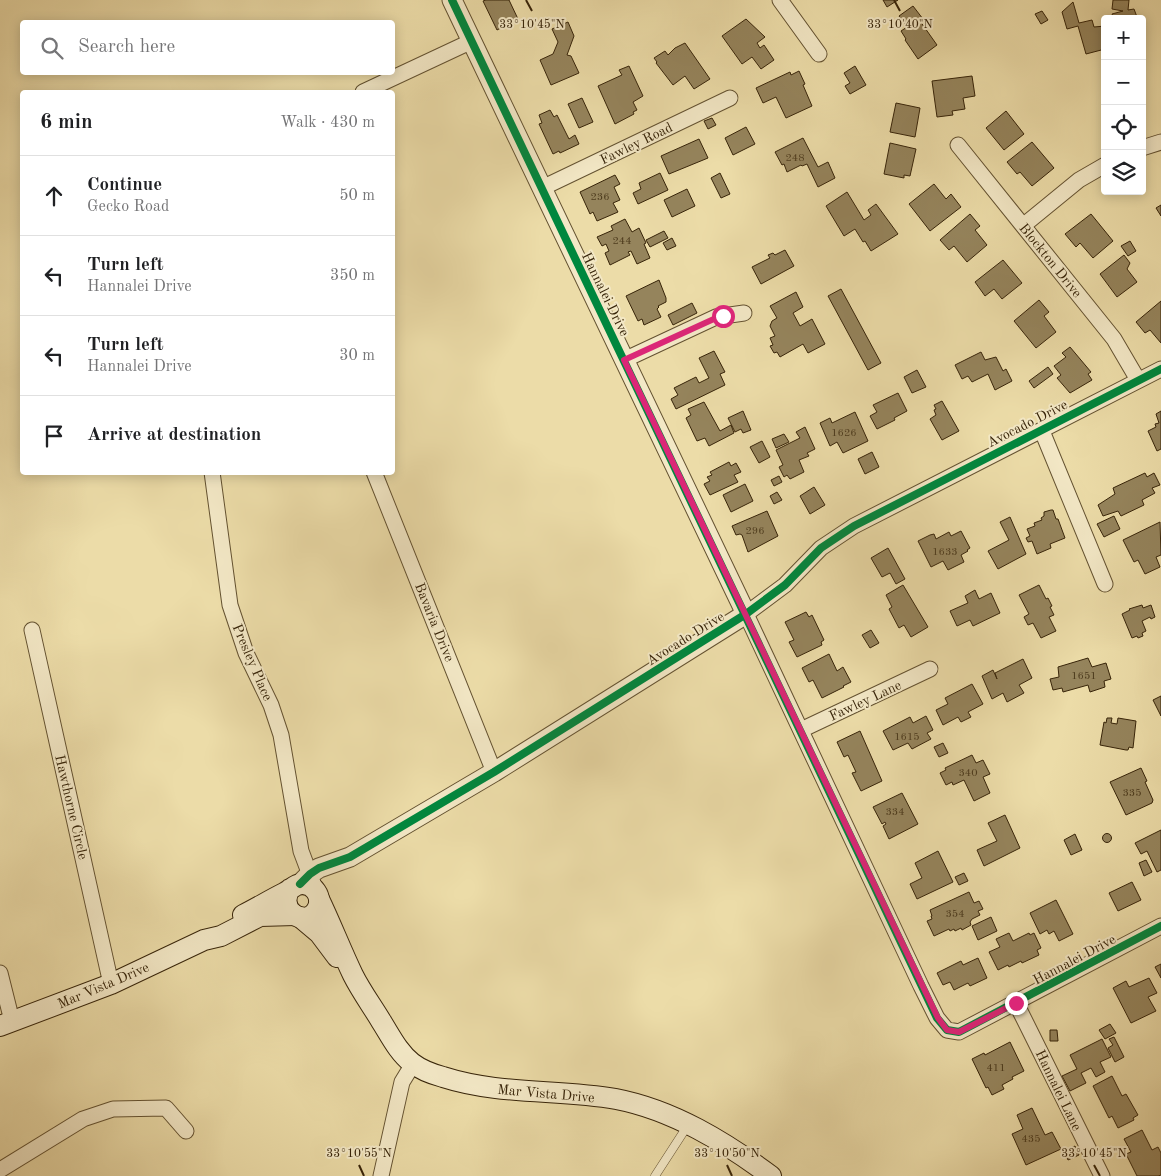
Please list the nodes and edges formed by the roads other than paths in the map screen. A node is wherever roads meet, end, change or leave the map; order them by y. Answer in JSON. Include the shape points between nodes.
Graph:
{"nodes":[{"id":1,"x":452,"y":0,"type":"edge"},
{"id":2,"x":780,"y":0,"type":"edge"},
{"id":3,"x":472,"y":41,"type":"junction"},
{"id":4,"x":818,"y":54,"type":"dead end"},
{"id":5,"x":367,"y":90,"type":"edge"},
{"id":6,"x":730,"y":98,"type":"dead end"},
{"id":7,"x":1161,"y":142,"type":"edge"},
{"id":8,"x":958,"y":145,"type":"dead end"},
{"id":9,"x":1146,"y":147,"type":"edge"},
{"id":10,"x":1101,"y":167,"type":"edge"},
{"id":11,"x":542,"y":188,"type":"junction"},
{"id":12,"x":1024,"y":226,"type":"junction"},
{"id":13,"x":744,"y":314,"type":"dead end"},
{"id":14,"x":624,"y":360,"type":"junction"},
{"id":15,"x":1161,"y":369,"type":"edge"},
{"id":16,"x":1138,"y":380,"type":"junction"},
{"id":17,"x":1042,"y":430,"type":"junction"},
{"id":18,"x":212,"y":475,"type":"edge"},
{"id":19,"x":375,"y":475,"type":"edge"},
{"id":20,"x":1106,"y":584,"type":"dead end"},
{"id":21,"x":746,"y":614,"type":"junction"},
{"id":22,"x":32,"y":630,"type":"dead end"},
{"id":23,"x":930,"y":669,"type":"dead end"},
{"id":24,"x":801,"y":730,"type":"junction"},
{"id":25,"x":494,"y":772,"type":"junction"},
{"id":26,"x":307,"y":888,"type":"junction"},
{"id":27,"x":297,"y":916,"type":"junction"},
{"id":28,"x":1161,"y":926,"type":"edge"},
{"id":29,"x":204,"y":940,"type":"junction"},
{"id":30,"x":0,"y":974,"type":"edge"},
{"id":31,"x":354,"y":976,"type":"junction"},
{"id":32,"x":111,"y":984,"type":"junction"},
{"id":33,"x":1016,"y":1003,"type":"junction"},
{"id":34,"x":6,"y":1024,"type":"edge"},
{"id":35,"x":413,"y":1064,"type":"junction"},
{"id":36,"x":688,"y":1125,"type":"junction"},
{"id":37,"x":186,"y":1131,"type":"dead end"},
{"id":38,"x":0,"y":1170,"type":"edge"},
{"id":39,"x":381,"y":1176,"type":"edge"},
{"id":40,"x":655,"y":1176,"type":"edge"},
{"id":41,"x":771,"y":1176,"type":"edge"},
{"id":42,"x":1102,"y":1176,"type":"edge"}],
"edges":[{"from":1,"to":3,"type":"street","name":"Hannalei Drive"},
{"from":2,"to":4,"type":"street"},
{"from":3,"to":5,"type":"street"},
{"from":3,"to":11,"type":"street","name":"Hannalei Drive"},
{"from":6,"to":11,"type":"street","name":"Fawley Road"},
{"from":7,"to":9,"type":"street"},
{"from":8,"to":12,"type":"street","name":"Blockton Drive"},
{"from":10,"to":12,"type":"street","via":[[1079,180]]},
{"from":11,"to":14,"type":"street","name":"Hannalei Drive"},
{"from":12,"to":16,"type":"street","name":"Blockton Drive","via":[[1114,339]]},
{"from":13,"to":14,"type":"street","via":[[716,318]]},
{"from":14,"to":21,"type":"street","name":"Hannalei Drive"},
{"from":15,"to":16,"type":"street","name":"Avocado Drive"},
{"from":16,"to":17,"type":"street","name":"Avocado Drive"},
{"from":17,"to":20,"type":"street"},
{"from":17,"to":21,"type":"street","name":"Avocado Drive","via":[[854,526],[821,548],[785,585]]},
{"from":18,"to":26,"type":"street","name":"Presley Place","via":[[230,605],[246,653],[271,705],[281,735],[301,851],[299,870]]},
{"from":19,"to":25,"type":"street","name":"Bavaria Drive"},
{"from":21,"to":24,"type":"street","name":"Hannalei Drive"},
{"from":21,"to":25,"type":"street","name":"Avocado Drive"},
{"from":22,"to":32,"type":"street","name":"Hawthorne Circle"},
{"from":23,"to":24,"type":"street","name":"Fawley Lane"},
{"from":24,"to":33,"type":"street","name":"Hannalei Drive","via":[[938,1018],[947,1030],[959,1032]]},
{"from":25,"to":26,"type":"street","name":"Avocado Drive","via":[[350,857],[320,884]]},
{"from":26,"to":27,"type":"main road","via":[[286,899],[289,910]]},
{"from":26,"to":27,"type":"main road","via":[[317,910],[309,917]]},
{"from":26,"to":29,"type":"main road","name":"Mar Vista Drive","via":[[216,930]]},
{"from":26,"to":31,"type":"main road","name":"Mar Vista Drive"},
{"from":27,"to":29,"type":"main road","name":"Mar Vista Drive","via":[[260,916],[220,936]]},
{"from":27,"to":31,"type":"main road","name":"Mar Vista Drive","via":[[319,933]]},
{"from":28,"to":33,"type":"street","name":"Hannalei Drive"},
{"from":29,"to":32,"type":"main road","name":"Mar Vista Drive"},
{"from":30,"to":34,"type":"street"},
{"from":31,"to":35,"type":"main road","name":"Mar Vista Drive","via":[[392,1040]]},
{"from":32,"to":34,"type":"main road","name":"Mar Vista Drive"},
{"from":33,"to":42,"type":"street","name":"Hannalei Lane"},
{"from":35,"to":36,"type":"main road","name":"Mar Vista Drive","via":[[432,1074],[483,1087],[629,1102]]},
{"from":35,"to":39,"type":"street","via":[[402,1082]]},
{"from":36,"to":40,"type":"lane"},
{"from":36,"to":41,"type":"main road","name":"Mar Vista Drive"},
{"from":37,"to":38,"type":"street","via":[[166,1108],[113,1110],[83,1119]]}]}
